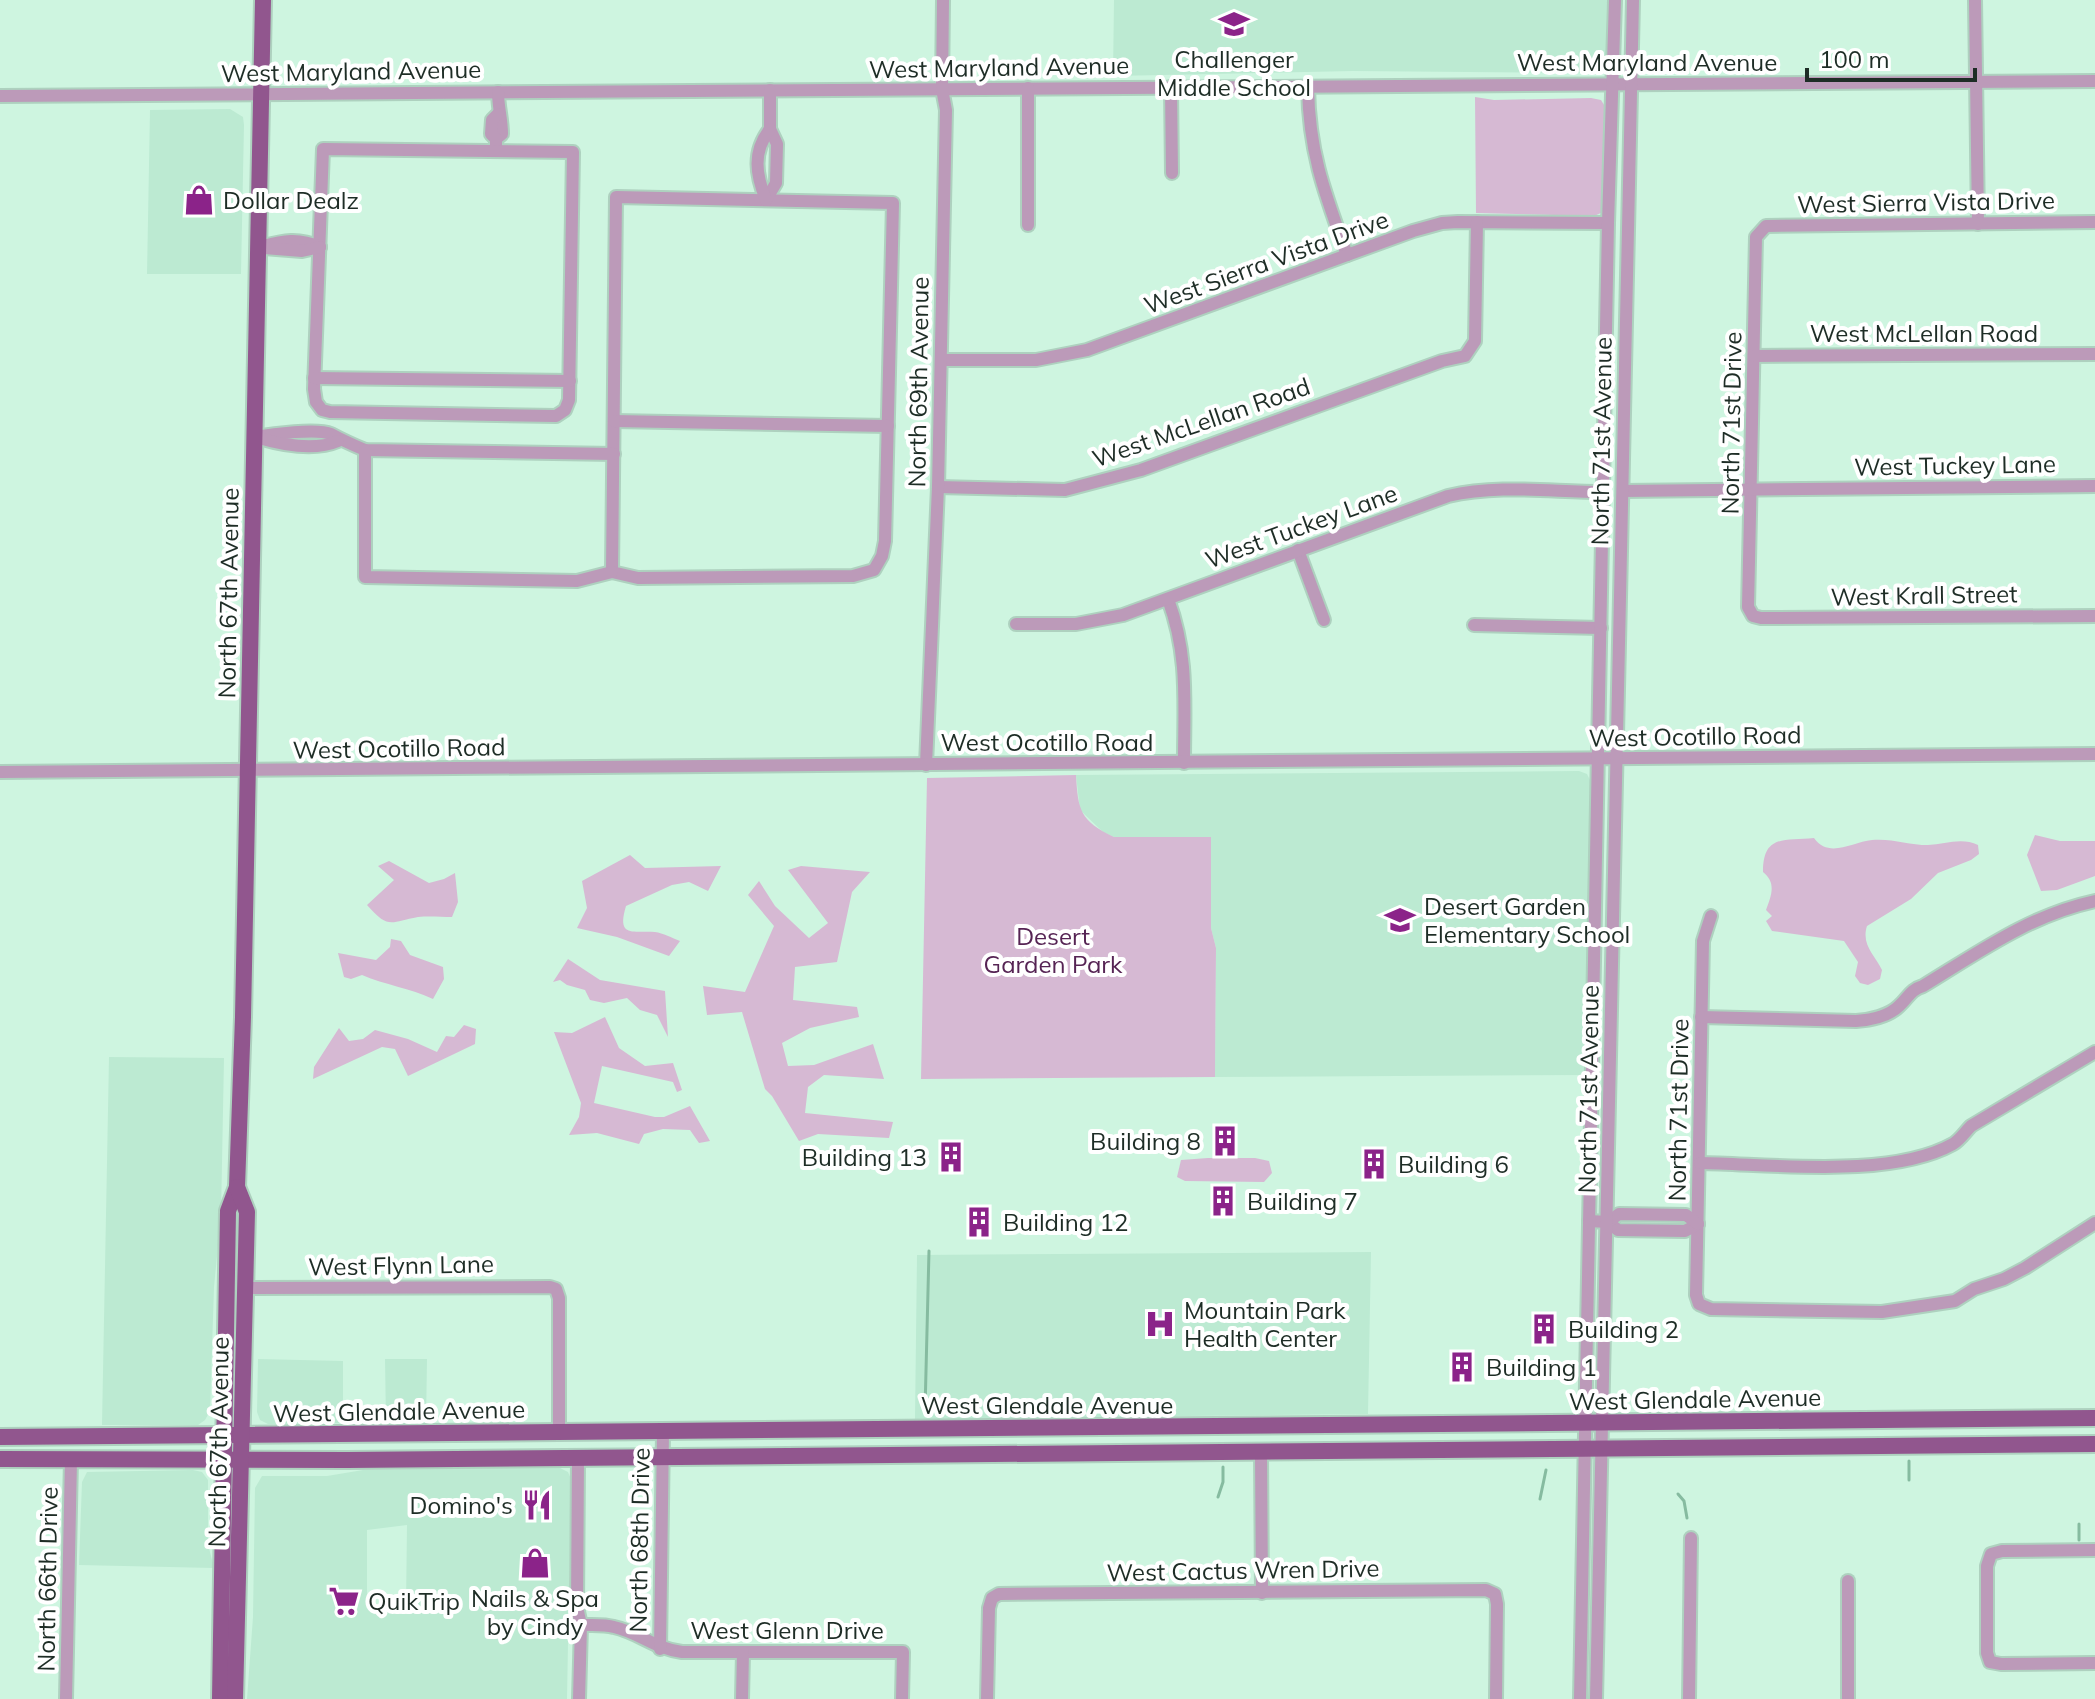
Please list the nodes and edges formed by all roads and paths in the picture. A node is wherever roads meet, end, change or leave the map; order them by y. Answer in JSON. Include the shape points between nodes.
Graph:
{"nodes":[{"id":1,"x":263,"y":0,"type":"edge"},
{"id":2,"x":943,"y":0,"type":"edge"},
{"id":3,"x":1615,"y":0,"type":"edge"},
{"id":4,"x":1633,"y":0,"type":"edge"},
{"id":5,"x":1975,"y":0,"type":"edge"},
{"id":6,"x":1976,"y":81,"type":"junction"},
{"id":7,"x":2095,"y":81,"type":"edge"},
{"id":8,"x":1631,"y":85,"type":"junction"},
{"id":9,"x":1612,"y":86,"type":"junction"},
{"id":10,"x":1171,"y":87,"type":"junction"},
{"id":11,"x":1308,"y":87,"type":"junction"},
{"id":12,"x":1028,"y":88,"type":"junction"},
{"id":13,"x":942,"y":89,"type":"junction"},
{"id":14,"x":770,"y":90,"type":"junction"},
{"id":15,"x":498,"y":92,"type":"junction"},
{"id":16,"x":262,"y":95,"type":"junction"},
{"id":17,"x":0,"y":96,"type":"edge"},
{"id":18,"x":770,"y":129,"type":"junction"},
{"id":19,"x":496,"y":145,"type":"junction"},
{"id":20,"x":1172,"y":173,"type":"dead end"},
{"id":21,"x":766,"y":200,"type":"junction"},
{"id":22,"x":1477,"y":222,"type":"junction"},
{"id":23,"x":2095,"y":222,"type":"edge"},
{"id":24,"x":1608,"y":223,"type":"junction"},
{"id":25,"x":1978,"y":224,"type":"junction"},
{"id":26,"x":1028,"y":225,"type":"dead end"},
{"id":27,"x":1760,"y":231,"type":"joint"},
{"id":28,"x":259,"y":247,"type":"junction"},
{"id":29,"x":320,"y":247,"type":"junction"},
{"id":30,"x":1347,"y":255,"type":"junction"},
{"id":31,"x":2095,"y":354,"type":"edge"},
{"id":32,"x":1754,"y":356,"type":"junction"},
{"id":33,"x":941,"y":360,"type":"junction"},
{"id":34,"x":314,"y":378,"type":"junction"},
{"id":35,"x":570,"y":381,"type":"junction"},
{"id":36,"x":614,"y":421,"type":"junction"},
{"id":37,"x":888,"y":426,"type":"junction"},
{"id":38,"x":255,"y":437,"type":"junction"},
{"id":39,"x":365,"y":450,"type":"junction"},
{"id":40,"x":614,"y":454,"type":"junction"},
{"id":41,"x":2095,"y":486,"type":"edge"},
{"id":42,"x":938,"y":487,"type":"junction"},
{"id":43,"x":1753,"y":489,"type":"junction"},
{"id":44,"x":1623,"y":491,"type":"junction"},
{"id":45,"x":1603,"y":492,"type":"junction"},
{"id":46,"x":1298,"y":550,"type":"junction"},
{"id":47,"x":612,"y":572,"type":"junction"},
{"id":48,"x":1168,"y":599,"type":"junction"},
{"id":49,"x":1753,"y":616,"type":"joint"},
{"id":50,"x":2095,"y":616,"type":"edge"},
{"id":51,"x":1324,"y":620,"type":"dead end"},
{"id":52,"x":1016,"y":624,"type":"dead end"},
{"id":53,"x":1474,"y":625,"type":"dead end"},
{"id":54,"x":1601,"y":628,"type":"junction"},
{"id":55,"x":2095,"y":754,"type":"edge"},
{"id":56,"x":1598,"y":759,"type":"junction"},
{"id":57,"x":1616,"y":759,"type":"junction"},
{"id":58,"x":1184,"y":763,"type":"junction"},
{"id":59,"x":926,"y":765,"type":"junction"},
{"id":60,"x":248,"y":771,"type":"junction"},
{"id":61,"x":0,"y":772,"type":"edge"},
{"id":62,"x":2095,"y":901,"type":"edge"},
{"id":63,"x":1711,"y":916,"type":"dead end"},
{"id":64,"x":1701,"y":1017,"type":"junction"},
{"id":65,"x":2095,"y":1052,"type":"edge"},
{"id":66,"x":1700,"y":1163,"type":"junction"},
{"id":67,"x":237,"y":1187,"type":"junction"},
{"id":68,"x":1589,"y":1221,"type":"junction"},
{"id":69,"x":1608,"y":1222,"type":"junction"},
{"id":70,"x":2095,"y":1223,"type":"edge"},
{"id":71,"x":1698,"y":1224,"type":"junction"},
{"id":72,"x":246,"y":1288,"type":"junction"},
{"id":73,"x":2095,"y":1418,"type":"edge"},
{"id":74,"x":1595,"y":1424,"type":"junction"},
{"id":75,"x":1067,"y":1429,"type":"junction"},
{"id":76,"x":663,"y":1432,"type":"junction"},
{"id":77,"x":559,"y":1434,"type":"junction"},
{"id":78,"x":0,"y":1437,"type":"edge"},
{"id":79,"x":224,"y":1437,"type":"junction"},
{"id":80,"x":243,"y":1437,"type":"junction"},
{"id":81,"x":2095,"y":1444,"type":"edge"},
{"id":82,"x":1594,"y":1450,"type":"junction"},
{"id":83,"x":1261,"y":1451,"type":"junction"},
{"id":84,"x":1067,"y":1454,"type":"junction"},
{"id":85,"x":663,"y":1457,"type":"junction"},
{"id":86,"x":578,"y":1458,"type":"junction"},
{"id":87,"x":0,"y":1459,"type":"edge"},
{"id":88,"x":71,"y":1459,"type":"junction"},
{"id":89,"x":488,"y":1459,"type":"junction"},
{"id":90,"x":223,"y":1460,"type":"junction"},
{"id":91,"x":242,"y":1460,"type":"junction"},
{"id":92,"x":1691,"y":1538,"type":"dead end"},
{"id":93,"x":2095,"y":1550,"type":"edge"},
{"id":94,"x":1848,"y":1581,"type":"dead end"},
{"id":95,"x":1262,"y":1593,"type":"junction"},
{"id":96,"x":581,"y":1625,"type":"junction"},
{"id":97,"x":660,"y":1649,"type":"junction"},
{"id":98,"x":743,"y":1652,"type":"junction"},
{"id":99,"x":2095,"y":1663,"type":"edge"},
{"id":100,"x":66,"y":1699,"type":"edge"},
{"id":101,"x":220,"y":1699,"type":"edge"},
{"id":102,"x":235,"y":1699,"type":"edge"},
{"id":103,"x":579,"y":1699,"type":"edge"},
{"id":104,"x":742,"y":1699,"type":"edge"},
{"id":105,"x":902,"y":1699,"type":"edge"},
{"id":106,"x":987,"y":1699,"type":"edge"},
{"id":107,"x":1496,"y":1699,"type":"edge"},
{"id":108,"x":1580,"y":1699,"type":"edge"},
{"id":109,"x":1596,"y":1699,"type":"edge"},
{"id":110,"x":1689,"y":1699,"type":"edge"},
{"id":111,"x":1848,"y":1699,"type":"edge"}],
"edges":[{"from":1,"to":16,"type":"main road","name":"North 67th Avenue"},
{"from":2,"to":13,"type":"street","name":"North 69th Avenue"},
{"from":3,"to":9,"type":"street","name":"North 71st Avenue"},
{"from":4,"to":8,"type":"street","name":"North 71st Avenue"},
{"from":5,"to":6,"type":"street"},
{"from":6,"to":7,"type":"street","name":"West Maryland Avenue"},
{"from":6,"to":8,"type":"street","name":"West Maryland Avenue"},
{"from":6,"to":25,"type":"street"},
{"from":8,"to":9,"type":"street","name":"West Maryland Avenue"},
{"from":8,"to":44,"type":"street","name":"North 71st Avenue"},
{"from":9,"to":11,"type":"street","name":"West Maryland Avenue"},
{"from":9,"to":24,"type":"street","name":"North 71st Avenue"},
{"from":10,"to":11,"type":"street","name":"West Maryland Avenue"},
{"from":10,"to":12,"type":"street","name":"West Maryland Avenue"},
{"from":10,"to":20,"type":"street"},
{"from":11,"to":30,"type":"street","via":[[1312,152]]},
{"from":12,"to":13,"type":"street","name":"West Maryland Avenue"},
{"from":12,"to":26,"type":"street"},
{"from":13,"to":14,"type":"street","name":"West Maryland Avenue"},
{"from":13,"to":33,"type":"street","name":"North 69th Avenue","via":[[946,110]]},
{"from":14,"to":15,"type":"street","name":"West Maryland Avenue"},
{"from":14,"to":18,"type":"street"},
{"from":15,"to":16,"type":"street","name":"West Maryland Avenue"},
{"from":15,"to":19,"type":"street","via":[[491,134]]},
{"from":16,"to":17,"type":"street","name":"West Maryland Avenue"},
{"from":16,"to":28,"type":"main road","name":"North 67th Avenue"},
{"from":18,"to":21,"type":"street","via":[[777,144],[776,183]]},
{"from":18,"to":21,"type":"street","via":[[759,143],[758,180]]},
{"from":19,"to":29,"type":"street","via":[[323,149]]},
{"from":19,"to":35,"type":"street","via":[[573,152]]},
{"from":21,"to":36,"type":"street","via":[[616,197]]},
{"from":21,"to":37,"type":"street","via":[[893,203]]},
{"from":22,"to":24,"type":"street","name":"West Sierra Vista Drive"},
{"from":22,"to":30,"type":"street","name":"West Sierra Vista Drive","via":[[1426,226]]},
{"from":22,"to":42,"type":"street","name":"West McLellan Road","via":[[1475,341],[1465,356],[1141,470],[1065,490]]},
{"from":23,"to":25,"type":"street","name":"West Sierra Vista Drive"},
{"from":24,"to":45,"type":"street","name":"North 71st Avenue"},
{"from":25,"to":27,"type":"street","name":"West Sierra Vista Drive","via":[[1766,226]]},
{"from":27,"to":32,"type":"street","name":"North 71st Drive"},
{"from":28,"to":29,"type":"street","via":[[287,239]]},
{"from":28,"to":38,"type":"main road","name":"North 67th Avenue"},
{"from":29,"to":34,"type":"street"},
{"from":30,"to":33,"type":"street","name":"West Sierra Vista Drive","via":[[1087,350],[1036,360]]},
{"from":31,"to":32,"type":"street","name":"West McLellan Road"},
{"from":32,"to":43,"type":"street","name":"North 71st Drive"},
{"from":33,"to":42,"type":"street","name":"North 69th Avenue"},
{"from":34,"to":35,"type":"street"},
{"from":34,"to":35,"type":"street","via":[[316,402],[330,412],[541,416],[565,410]]},
{"from":36,"to":37,"type":"street"},
{"from":36,"to":40,"type":"street"},
{"from":37,"to":47,"type":"street","via":[[885,541],[874,570],[810,577],[638,578]]},
{"from":38,"to":39,"type":"street","via":[[282,445],[338,441]]},
{"from":38,"to":60,"type":"main road","name":"North 67th Avenue"},
{"from":39,"to":40,"type":"street"},
{"from":39,"to":47,"type":"street","via":[[365,577],[577,581]]},
{"from":40,"to":47,"type":"street"},
{"from":41,"to":43,"type":"street","name":"West Tuckey Lane"},
{"from":42,"to":59,"type":"street","name":"North 69th Avenue"},
{"from":43,"to":44,"type":"street","name":"West Tuckey Lane"},
{"from":43,"to":49,"type":"street","name":"North 71st Drive","via":[[1748,607]]},
{"from":44,"to":57,"type":"street","name":"North 71st Avenue"},
{"from":45,"to":46,"type":"street","name":"West Tuckey Lane","via":[[1475,490]]},
{"from":45,"to":54,"type":"street","name":"North 71st Avenue"},
{"from":46,"to":48,"type":"street","name":"West Tuckey Lane"},
{"from":46,"to":51,"type":"street"},
{"from":48,"to":52,"type":"street","name":"West Tuckey Lane","via":[[1099,621]]},
{"from":48,"to":58,"type":"street","via":[[1184,656]]},
{"from":49,"to":50,"type":"street","name":"West Krall Street"},
{"from":53,"to":54,"type":"street"},
{"from":54,"to":56,"type":"street","name":"North 71st Avenue"},
{"from":55,"to":57,"type":"street","name":"West Ocotillo Road"},
{"from":56,"to":57,"type":"street","name":"West Ocotillo Road"},
{"from":56,"to":58,"type":"street","name":"West Ocotillo Road"},
{"from":56,"to":68,"type":"street","name":"North 71st Avenue"},
{"from":57,"to":69,"type":"street","name":"North 71st Avenue"},
{"from":58,"to":59,"type":"street","name":"West Ocotillo Road"},
{"from":59,"to":60,"type":"street","name":"West Ocotillo Road"},
{"from":60,"to":61,"type":"street","name":"West Ocotillo Road"},
{"from":60,"to":67,"type":"main road","name":"North 67th Avenue"},
{"from":62,"to":64,"type":"street","via":[[2012,931],[1874,1018]]},
{"from":63,"to":64,"type":"street","name":"North 71st Drive","via":[[1703,941]]},
{"from":64,"to":66,"type":"street","name":"North 71st Drive"},
{"from":65,"to":66,"type":"street","via":[[1971,1126],[1957,1142],[1912,1159],[1858,1167]]},
{"from":66,"to":71,"type":"street","name":"North 71st Drive"},
{"from":67,"to":72,"type":"main road","name":"North 67th Avenue","via":[[247,1212]]},
{"from":67,"to":79,"type":"main road","name":"North 67th Avenue","via":[[228,1211]]},
{"from":68,"to":69,"type":"street"},
{"from":68,"to":74,"type":"street","name":"North 71st Avenue"},
{"from":69,"to":71,"type":"street","via":[[1619,1214],[1686,1215]]},
{"from":69,"to":74,"type":"street","name":"North 71st Avenue"},
{"from":70,"to":71,"type":"street","name":"North 71st Drive","via":[[2025,1268],[1955,1301],[1882,1312],[1711,1309],[1699,1304]]},
{"from":72,"to":77,"type":"street","name":"West Flynn Lane","via":[[556,1289]]},
{"from":72,"to":80,"type":"main road","name":"North 67th Avenue"},
{"from":73,"to":74,"type":"main road","name":"West Glendale Avenue"},
{"from":74,"to":75,"type":"main road","name":"West Glendale Avenue"},
{"from":74,"to":82,"type":"street","name":"North 71st Avenue"},
{"from":75,"to":76,"type":"main road","name":"West Glendale Avenue"},
{"from":75,"to":84,"type":"main road"},
{"from":76,"to":77,"type":"main road","name":"West Glendale Avenue"},
{"from":76,"to":85,"type":"street","name":"North 68th Drive"},
{"from":77,"to":80,"type":"main road","name":"West Glendale Avenue"},
{"from":77,"to":89,"type":"main road","via":[[530,1444],[493,1445]]},
{"from":78,"to":79,"type":"main road","name":"West Glendale Avenue"},
{"from":79,"to":80,"type":"main road","name":"West Glendale Avenue"},
{"from":79,"to":90,"type":"main road","name":"North 67th Avenue"},
{"from":80,"to":91,"type":"main road","name":"North 67th Avenue"},
{"from":81,"to":82,"type":"main road","name":"West Glendale Avenue"},
{"from":82,"to":83,"type":"main road","name":"West Glendale Avenue"},
{"from":82,"to":108,"type":"street","name":"North 71st Avenue"},
{"from":82,"to":109,"type":"street","name":"North 71st Avenue"},
{"from":83,"to":84,"type":"main road","name":"West Glendale Avenue"},
{"from":83,"to":95,"type":"street"},
{"from":84,"to":85,"type":"main road","name":"West Glendale Avenue"},
{"from":85,"to":86,"type":"main road","name":"West Glendale Avenue"},
{"from":85,"to":97,"type":"street","name":"North 68th Drive"},
{"from":86,"to":89,"type":"main road","name":"West Glendale Avenue"},
{"from":86,"to":96,"type":"street"},
{"from":87,"to":88,"type":"main road","name":"West Glendale Avenue"},
{"from":88,"to":90,"type":"main road","name":"West Glendale Avenue"},
{"from":88,"to":100,"type":"street","name":"North 66th Drive"},
{"from":89,"to":91,"type":"main road","name":"West Glendale Avenue"},
{"from":90,"to":91,"type":"main road","name":"West Glendale Avenue"},
{"from":90,"to":101,"type":"main road","name":"North 67th Avenue"},
{"from":91,"to":102,"type":"main road","name":"North 67th Avenue"},
{"from":92,"to":110,"type":"street"},
{"from":93,"to":99,"type":"street","via":[[2002,1551],[1991,1554],[1987,1566],[1990,1662]]},
{"from":94,"to":111,"type":"street"},
{"from":95,"to":106,"type":"street","name":"West Cactus Wren Drive","via":[[999,1594],[992,1598]]},
{"from":95,"to":107,"type":"street","name":"West Cactus Wren Drive","via":[[1495,1594]]},
{"from":96,"to":97,"type":"street","name":"West Glenn Drive","via":[[630,1632]]},
{"from":96,"to":103,"type":"street"},
{"from":97,"to":98,"type":"street","name":"West Glenn Drive"},
{"from":98,"to":104,"type":"street"},
{"from":98,"to":105,"type":"street","name":"West Glenn Drive","via":[[903,1652]]}]}
